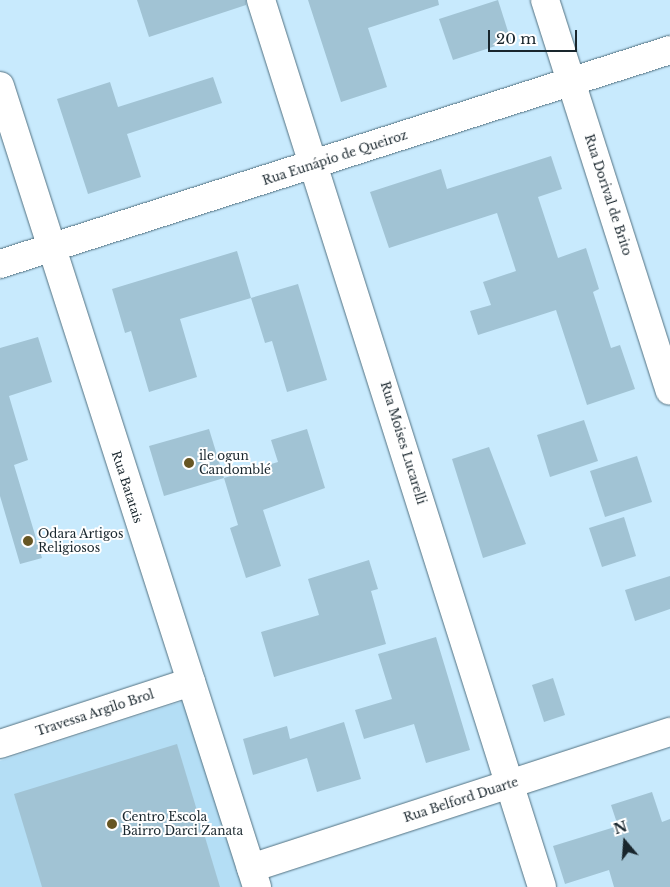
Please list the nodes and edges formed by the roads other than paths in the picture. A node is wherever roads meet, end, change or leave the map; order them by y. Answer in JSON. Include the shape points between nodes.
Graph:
{"nodes":[{"id":1,"x":261,"y":0,"type":"edge"},
{"id":2,"x":545,"y":0,"type":"edge"},
{"id":3,"x":670,"y":50,"type":"edge"},
{"id":4,"x":572,"y":83,"type":"junction"},
{"id":5,"x":0,"y":86,"type":"edge"},
{"id":6,"x":316,"y":164,"type":"junction"},
{"id":7,"x":49,"y":248,"type":"junction"},
{"id":8,"x":0,"y":264,"type":"edge"},
{"id":9,"x":670,"y":391,"type":"edge"},
{"id":10,"x":191,"y":682,"type":"junction"},
{"id":11,"x":670,"y":732,"type":"edge"},
{"id":12,"x":0,"y":744,"type":"edge"},
{"id":13,"x":509,"y":784,"type":"junction"},
{"id":14,"x":254,"y":878,"type":"edge"},
{"id":15,"x":542,"y":887,"type":"edge"}],
"edges":[{"from":1,"to":6,"type":"street","name":"Rua Moises Lucarelli"},
{"from":2,"to":4,"type":"street","name":"Rua Dorival de Brito"},
{"from":3,"to":4,"type":"street","name":"Rua Eunápio de Queiroz"},
{"from":4,"to":6,"type":"street","name":"Rua Eunápio de Queiroz"},
{"from":4,"to":9,"type":"street","name":"Rua Dorival de Brito"},
{"from":5,"to":7,"type":"street","name":"Rua Batatais"},
{"from":6,"to":7,"type":"street","name":"Rua Eunápio de Queiroz"},
{"from":6,"to":13,"type":"street","name":"Rua Moises Lucarelli"},
{"from":7,"to":8,"type":"street","name":"Rua Eunápio de Queiroz"},
{"from":7,"to":10,"type":"street","name":"Rua Batatais"},
{"from":10,"to":12,"type":"street","name":"Travessa Argilo Brol"},
{"from":10,"to":14,"type":"street","name":"Rua Batatais"},
{"from":11,"to":13,"type":"street","name":"Rua Belford Duarte"},
{"from":13,"to":14,"type":"street","name":"Rua Belford Duarte"},
{"from":13,"to":15,"type":"street","name":"Rua Moises Lucarelli"}]}
